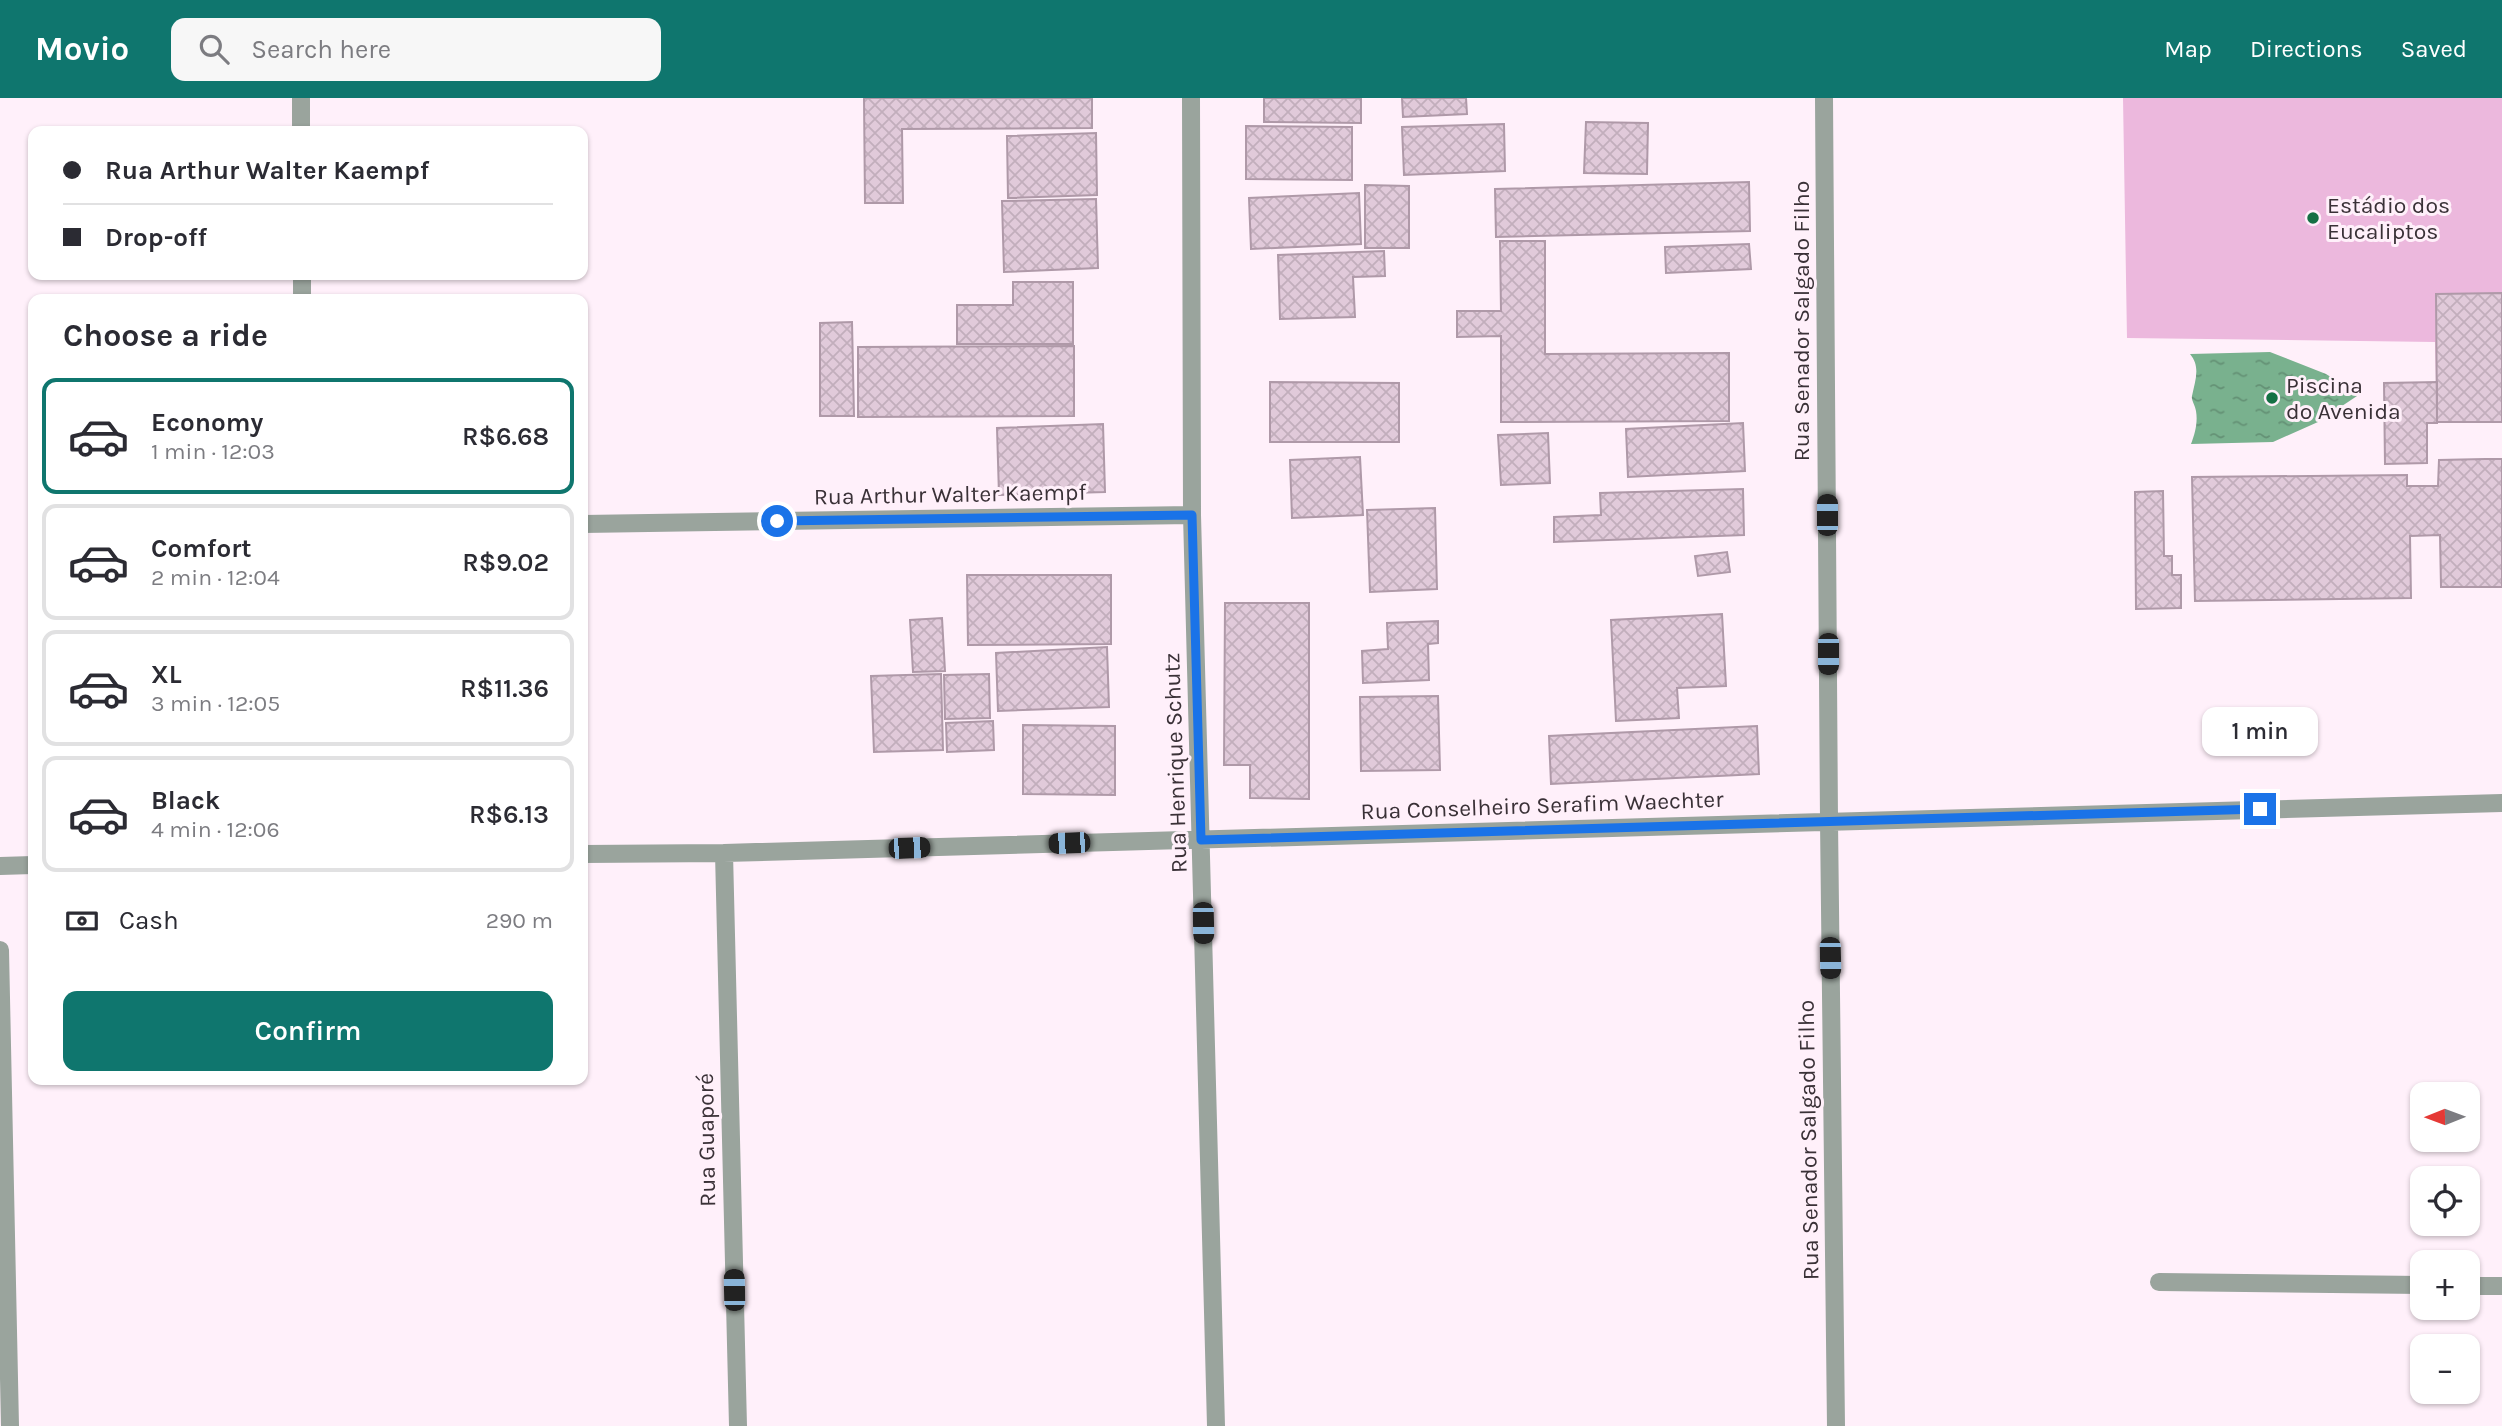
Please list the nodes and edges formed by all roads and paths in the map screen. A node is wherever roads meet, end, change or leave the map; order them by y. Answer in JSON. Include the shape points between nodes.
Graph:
{"nodes":[{"id":1,"x":301,"y":98,"type":"edge"},
{"id":2,"x":1191,"y":98,"type":"edge"},
{"id":3,"x":1824,"y":98,"type":"edge"},
{"id":4,"x":301,"y":126,"type":"edge"},
{"id":5,"x":1192,"y":515,"type":"junction"},
{"id":6,"x":588,"y":524,"type":"edge"},
{"id":7,"x":2502,"y":803,"type":"edge"},
{"id":8,"x":1829,"y":821,"type":"junction"},
{"id":9,"x":1201,"y":840,"type":"junction"},
{"id":10,"x":724,"y":853,"type":"junction"},
{"id":11,"x":588,"y":854,"type":"edge"},
{"id":12,"x":28,"y":865,"type":"edge"},
{"id":13,"x":0,"y":866,"type":"edge"},
{"id":14,"x":0,"y":950,"type":"edge"},
{"id":15,"x":2159,"y":1282,"type":"dead end"},
{"id":16,"x":2410,"y":1285,"type":"edge"},
{"id":17,"x":2480,"y":1286,"type":"edge"},
{"id":18,"x":2502,"y":1286,"type":"edge"},
{"id":19,"x":10,"y":1426,"type":"edge"},
{"id":20,"x":738,"y":1426,"type":"edge"},
{"id":21,"x":1216,"y":1426,"type":"edge"},
{"id":22,"x":1836,"y":1426,"type":"edge"}],
"edges":[{"from":1,"to":4,"type":"street"},
{"from":2,"to":5,"type":"street","name":"Rua Henrique Schutz"},
{"from":3,"to":8,"type":"street","name":"Rua Senador Salgado Filho"},
{"from":5,"to":6,"type":"street","name":"Rua Arthur Walter Kaempf"},
{"from":5,"to":9,"type":"street","name":"Rua Henrique Schutz"},
{"from":7,"to":8,"type":"street","name":"Rua Conselheiro Serafim Waechter"},
{"from":8,"to":9,"type":"street","name":"Rua Conselheiro Serafim Waechter"},
{"from":8,"to":22,"type":"street","name":"Rua Senador Salgado Filho"},
{"from":9,"to":10,"type":"street","name":"Rua Conselheiro Serafim Waechter"},
{"from":9,"to":21,"type":"street","name":"Rua Henrique Schutz"},
{"from":10,"to":11,"type":"street","name":"Rua Conselheiro Serafim Waechter"},
{"from":10,"to":20,"type":"street","name":"Rua Guaporé"},
{"from":12,"to":13,"type":"street"},
{"from":14,"to":19,"type":"street"},
{"from":15,"to":16,"type":"street"},
{"from":17,"to":18,"type":"street"}]}
